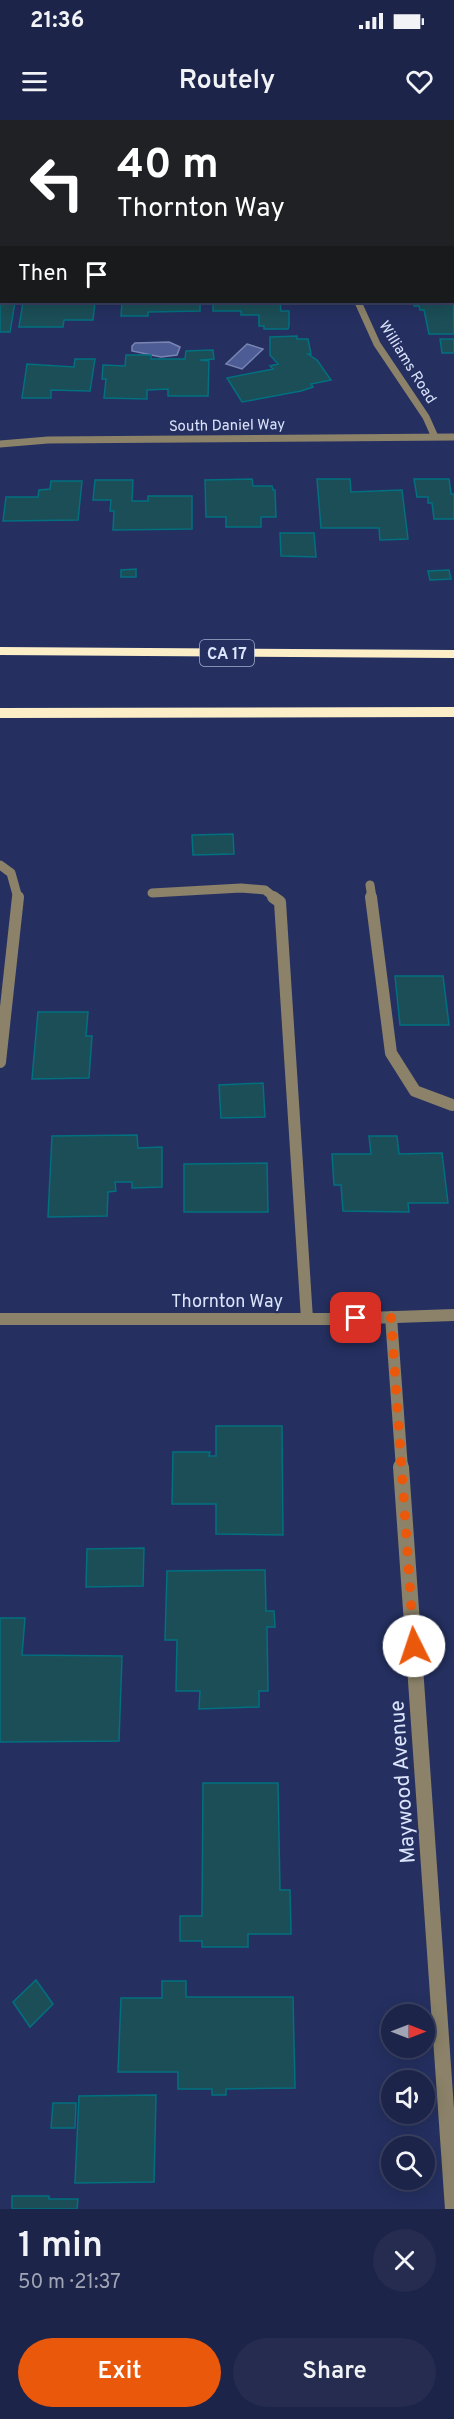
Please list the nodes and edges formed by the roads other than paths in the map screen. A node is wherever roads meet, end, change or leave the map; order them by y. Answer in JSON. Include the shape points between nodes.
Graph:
{"nodes":[{"id":1,"x":358,"y":303,"type":"edge"},
{"id":2,"x":435,"y":437,"type":"junction"},
{"id":3,"x":454,"y":437,"type":"edge"},
{"id":4,"x":0,"y":444,"type":"edge"},
{"id":5,"x":0,"y":651,"type":"edge"},
{"id":6,"x":454,"y":654,"type":"edge"},
{"id":7,"x":0,"y":712,"type":"edge"},
{"id":8,"x":454,"y":712,"type":"edge"},
{"id":9,"x":0,"y":865,"type":"edge"},
{"id":10,"x":370,"y":885,"type":"dead end"},
{"id":11,"x":152,"y":893,"type":"dead end"},
{"id":12,"x":0,"y":1062,"type":"edge"},
{"id":13,"x":452,"y":1105,"type":"dead end"},
{"id":14,"x":454,"y":1315,"type":"edge"},
{"id":15,"x":391,"y":1317,"type":"junction"},
{"id":16,"x":0,"y":1319,"type":"edge"},
{"id":17,"x":307,"y":1319,"type":"junction"},
{"id":18,"x":453,"y":2209,"type":"edge"}],
"edges":[{"from":1,"to":2,"type":"street","name":"Williams Road","via":[[377,344]]},
{"from":2,"to":3,"type":"street","name":"South Daniel Way"},
{"from":2,"to":4,"type":"street","name":"South Daniel Way","via":[[48,440]]},
{"from":5,"to":6,"type":"highway","number":"CA 17"},
{"from":7,"to":8,"type":"highway"},
{"from":9,"to":12,"type":"street","via":[[11,873],[18,895]]},
{"from":10,"to":13,"type":"street","via":[[391,1053],[415,1090]]},
{"from":11,"to":17,"type":"street","via":[[241,888],[265,890],[280,902]]},
{"from":14,"to":15,"type":"street","name":"Thornton Way"},
{"from":15,"to":17,"type":"street","name":"Thornton Way"},
{"from":15,"to":18,"type":"street","name":"Maywood Avenue"},
{"from":16,"to":17,"type":"street","name":"Thornton Way"}]}
